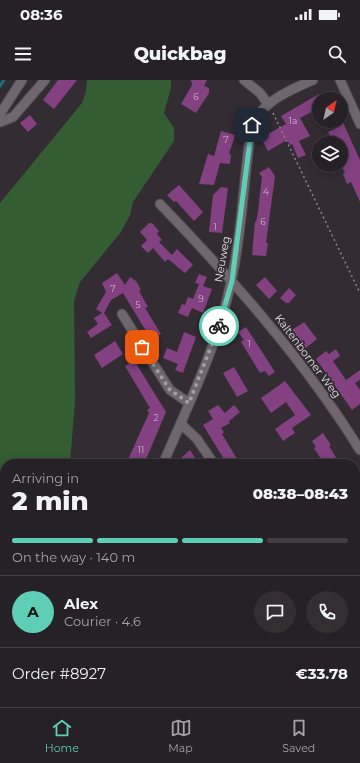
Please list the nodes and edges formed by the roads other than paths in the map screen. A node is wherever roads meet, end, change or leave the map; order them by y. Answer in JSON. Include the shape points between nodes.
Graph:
{"nodes":[{"id":1,"x":22,"y":80,"type":"edge"},
{"id":2,"x":45,"y":80,"type":"edge"},
{"id":3,"x":244,"y":80,"type":"edge"},
{"id":4,"x":313,"y":80,"type":"edge"},
{"id":5,"x":340,"y":80,"type":"edge"},
{"id":6,"x":268,"y":104,"type":"junction"},
{"id":7,"x":0,"y":114,"type":"edge"},
{"id":8,"x":0,"y":122,"type":"edge"},
{"id":9,"x":360,"y":124,"type":"edge"},
{"id":10,"x":160,"y":204,"type":"dead end"},
{"id":11,"x":232,"y":281,"type":"junction"},
{"id":12,"x":122,"y":314,"type":"dead end"},
{"id":13,"x":189,"y":403,"type":"junction"},
{"id":14,"x":180,"y":424,"type":"junction"},
{"id":15,"x":360,"y":450,"type":"edge"},
{"id":16,"x":165,"y":459,"type":"edge"},
{"id":17,"x":211,"y":459,"type":"edge"}],
"edges":[{"from":1,"to":7,"type":"street"},
{"from":2,"to":8,"type":"street","via":[[13,117]]},
{"from":3,"to":6,"type":"street"},
{"from":4,"to":6,"type":"street","name":"Neuweg"},
{"from":5,"to":9,"type":"street"},
{"from":6,"to":11,"type":"street","name":"Neuweg","via":[[252,125]]},
{"from":10,"to":11,"type":"street","name":"Kaltenborner Weg"},
{"from":11,"to":13,"type":"street","name":"Neuweg","via":[[216,333]]},
{"from":11,"to":15,"type":"street","name":"Kaltenborner Weg","via":[[297,359]]},
{"from":12,"to":13,"type":"street","via":[[163,380],[176,395]]},
{"from":13,"to":14,"type":"street","name":"Neuweg"},
{"from":14,"to":16,"type":"street","name":"Neuweg"},
{"from":14,"to":17,"type":"street","via":[[197,439]]}]}
